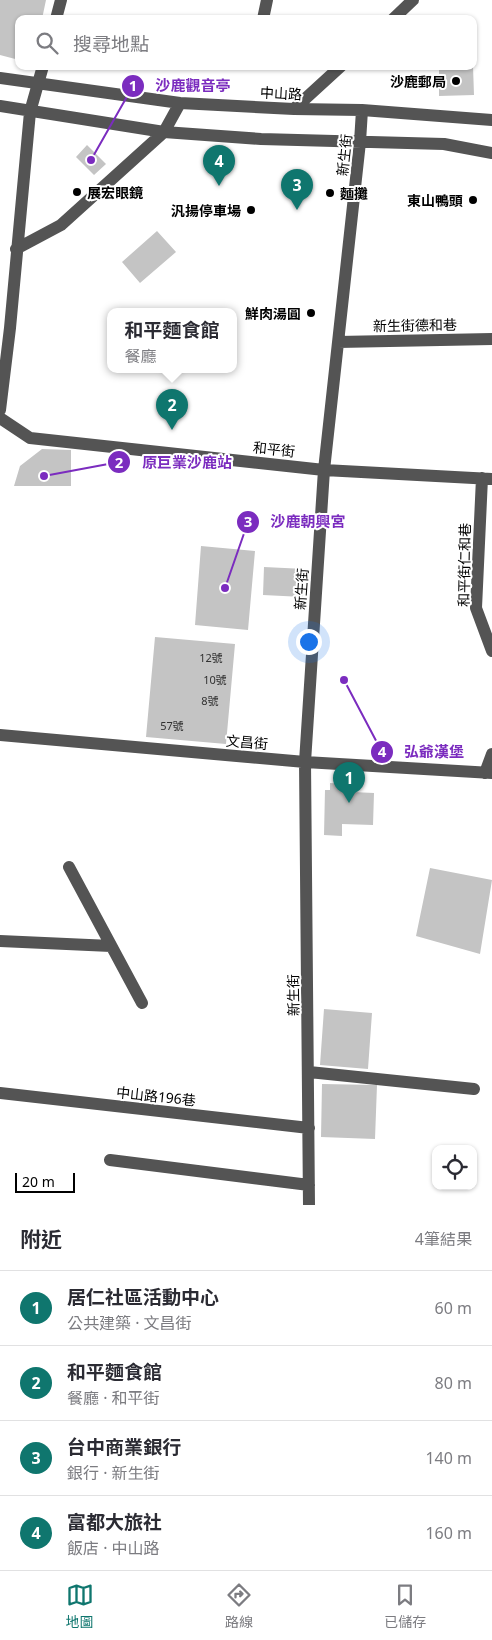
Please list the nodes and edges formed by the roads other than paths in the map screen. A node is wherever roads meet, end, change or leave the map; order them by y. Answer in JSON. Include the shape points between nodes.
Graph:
{"nodes":[{"id":1,"x":61,"y":0,"type":"edge"},
{"id":2,"x":267,"y":0,"type":"edge"},
{"id":3,"x":413,"y":0,"type":"edge"},
{"id":4,"x":57,"y":15,"type":"edge"},
{"id":5,"x":264,"y":15,"type":"edge"},
{"id":6,"x":397,"y":15,"type":"edge"},
{"id":7,"x":42,"y":70,"type":"edge"},
{"id":8,"x":337,"y":70,"type":"edge"},
{"id":9,"x":0,"y":78,"type":"edge"},
{"id":10,"x":39,"y":84,"type":"junction"},
{"id":11,"x":180,"y":102,"type":"junction"},
{"id":12,"x":0,"y":106,"type":"edge"},
{"id":13,"x":294,"y":110,"type":"junction"},
{"id":14,"x":362,"y":110,"type":"junction"},
{"id":15,"x":30,"y":112,"type":"junction"},
{"id":16,"x":492,"y":120,"type":"edge"},
{"id":17,"x":164,"y":132,"type":"junction"},
{"id":18,"x":360,"y":142,"type":"junction"},
{"id":19,"x":492,"y":153,"type":"edge"},
{"id":20,"x":16,"y":249,"type":"junction"},
{"id":21,"x":5,"y":331,"type":"edge"},
{"id":22,"x":492,"y":339,"type":"edge"},
{"id":23,"x":338,"y":342,"type":"junction"},
{"id":24,"x":0,"y":410,"type":"edge"},
{"id":25,"x":0,"y":418,"type":"edge"},
{"id":26,"x":324,"y":470,"type":"junction"},
{"id":27,"x":487,"y":478,"type":"edge"},
{"id":28,"x":492,"y":651,"type":"edge"},
{"id":29,"x":0,"y":735,"type":"edge"},
{"id":30,"x":492,"y":754,"type":"edge"},
{"id":31,"x":305,"y":762,"type":"junction"},
{"id":32,"x":489,"y":773,"type":"edge"},
{"id":33,"x":69,"y":867,"type":"dead end"},
{"id":34,"x":0,"y":941,"type":"edge"},
{"id":35,"x":111,"y":946,"type":"junction"},
{"id":36,"x":142,"y":1003,"type":"dead end"},
{"id":37,"x":309,"y":1072,"type":"junction"},
{"id":38,"x":474,"y":1089,"type":"dead end"},
{"id":39,"x":0,"y":1093,"type":"edge"},
{"id":40,"x":309,"y":1128,"type":"junction"},
{"id":41,"x":110,"y":1160,"type":"dead end"},
{"id":42,"x":309,"y":1185,"type":"junction"},
{"id":43,"x":309,"y":1205,"type":"edge"}],
"edges":[{"from":1,"to":4,"type":"street"},
{"from":2,"to":5,"type":"street"},
{"from":3,"to":6,"type":"street"},
{"from":7,"to":10,"type":"street"},
{"from":8,"to":13,"type":"street"},
{"from":9,"to":10,"type":"street","name":"中山路"},
{"from":10,"to":11,"type":"street","name":"中山路"},
{"from":10,"to":15,"type":"street"},
{"from":11,"to":13,"type":"street","name":"中山路"},
{"from":11,"to":17,"type":"street"},
{"from":12,"to":15,"type":"street"},
{"from":13,"to":14,"type":"street","name":"中山路"},
{"from":14,"to":16,"type":"street","name":"中山路"},
{"from":14,"to":18,"type":"street","name":"新生街"},
{"from":15,"to":17,"type":"street"},
{"from":15,"to":20,"type":"street"},
{"from":17,"to":18,"type":"street"},
{"from":17,"to":20,"type":"street","via":[[61,225]]},
{"from":18,"to":19,"type":"street","via":[[444,144]]},
{"from":18,"to":23,"type":"street","name":"新生街"},
{"from":20,"to":21,"type":"street"},
{"from":21,"to":24,"type":"street"},
{"from":22,"to":23,"type":"street","name":"新生街德和巷"},
{"from":23,"to":26,"type":"street","name":"新生街"},
{"from":25,"to":26,"type":"street","name":"和平街","via":[[30,438]]},
{"from":26,"to":27,"type":"street","name":"和平街"},
{"from":26,"to":31,"type":"street","name":"新生街"},
{"from":27,"to":28,"type":"street","name":"和平街仁和巷","via":[[476,608]]},
{"from":29,"to":31,"type":"street","name":"文昌街"},
{"from":30,"to":32,"type":"street"},
{"from":31,"to":32,"type":"street","name":"文昌街"},
{"from":31,"to":37,"type":"street","name":"新生街"},
{"from":33,"to":35,"type":"street"},
{"from":34,"to":35,"type":"street"},
{"from":35,"to":36,"type":"street"},
{"from":37,"to":38,"type":"street"},
{"from":37,"to":40,"type":"street","name":"新生街"},
{"from":39,"to":40,"type":"street","name":"中山路196巷"},
{"from":40,"to":42,"type":"street","name":"新生街"},
{"from":41,"to":42,"type":"street"},
{"from":42,"to":43,"type":"street","name":"新生街"}]}
